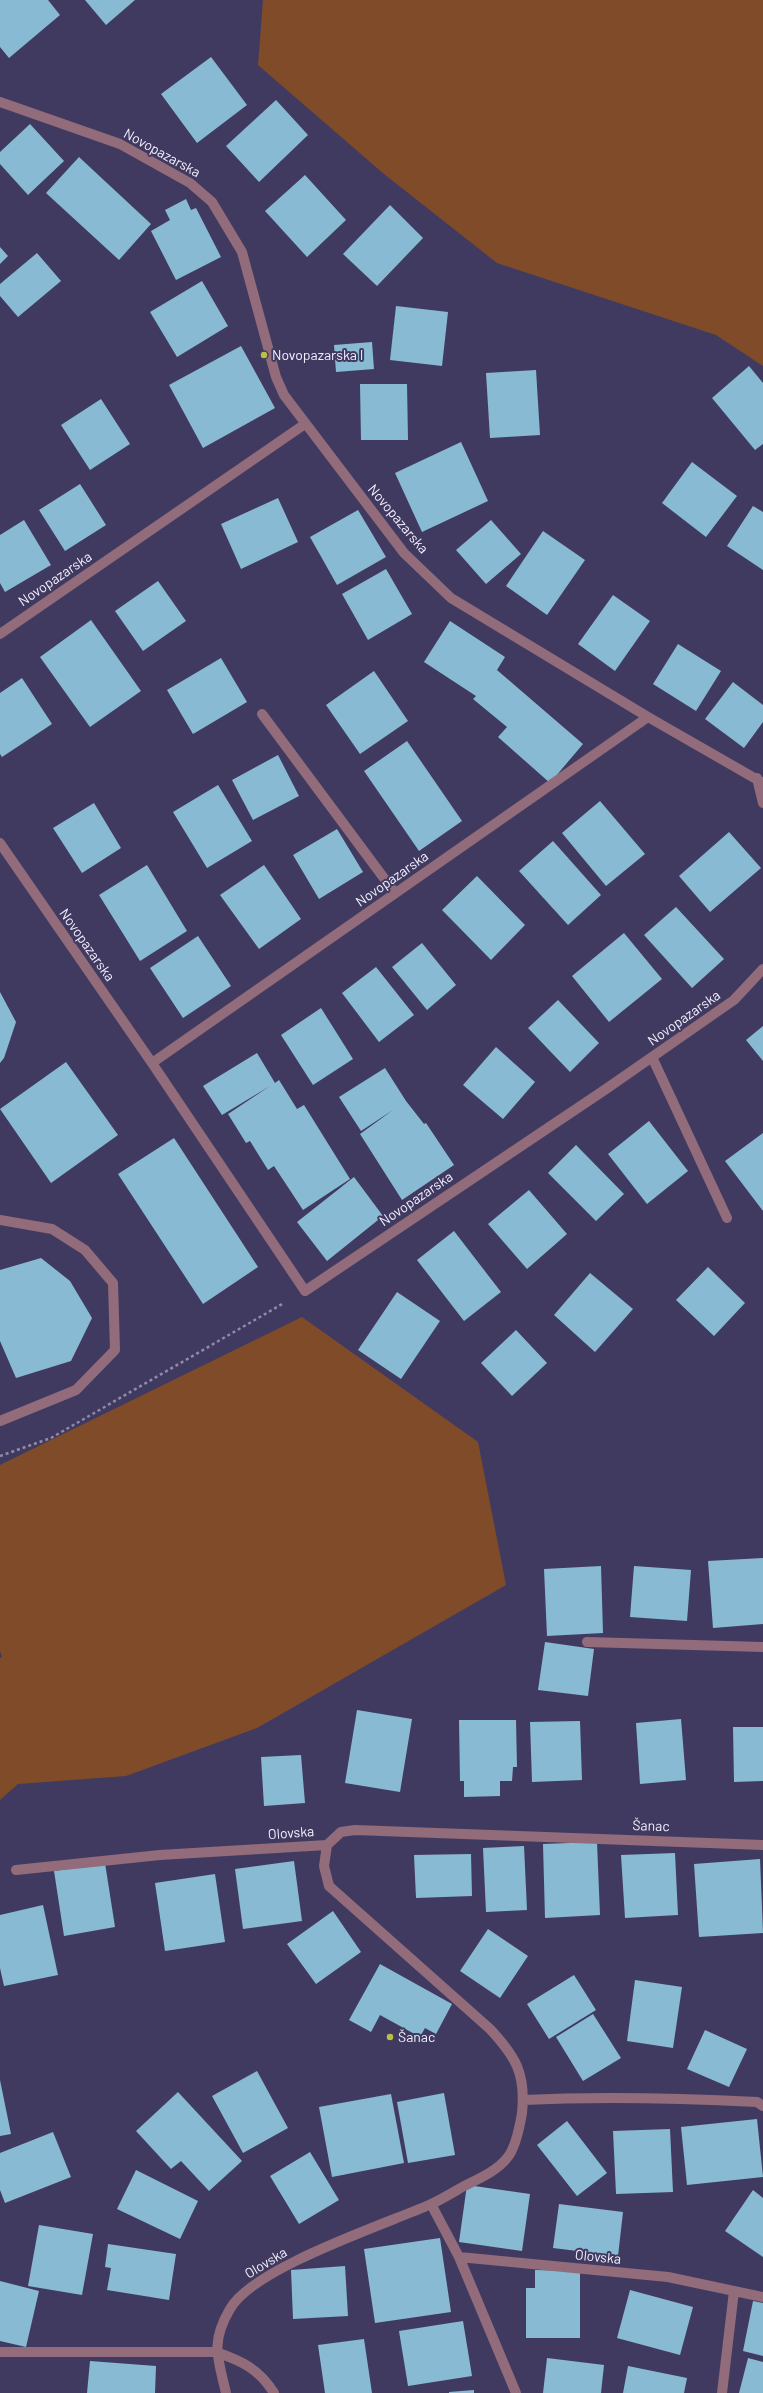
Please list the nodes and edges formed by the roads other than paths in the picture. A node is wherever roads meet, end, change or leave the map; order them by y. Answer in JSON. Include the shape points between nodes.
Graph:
{"nodes":[{"id":1,"x":0,"y":102,"type":"edge"},
{"id":2,"x":305,"y":424,"type":"junction"},
{"id":3,"x":0,"y":634,"type":"edge"},
{"id":4,"x":262,"y":714,"type":"dead end"},
{"id":5,"x":648,"y":717,"type":"junction"},
{"id":6,"x":760,"y":780,"type":"edge"},
{"id":7,"x":763,"y":803,"type":"edge"},
{"id":8,"x":0,"y":843,"type":"edge"},
{"id":9,"x":395,"y":893,"type":"junction"},
{"id":10,"x":763,"y":969,"type":"edge"},
{"id":11,"x":652,"y":1057,"type":"junction"},
{"id":12,"x":152,"y":1063,"type":"junction"},
{"id":13,"x":727,"y":1218,"type":"dead end"},
{"id":14,"x":0,"y":1220,"type":"edge"},
{"id":15,"x":0,"y":1421,"type":"edge"},
{"id":16,"x":587,"y":1642,"type":"dead end"},
{"id":17,"x":763,"y":1647,"type":"edge"},
{"id":18,"x":327,"y":1844,"type":"junction"},
{"id":19,"x":763,"y":1845,"type":"edge"},
{"id":20,"x":16,"y":1870,"type":"dead end"},
{"id":21,"x":523,"y":2100,"type":"junction"},
{"id":22,"x":763,"y":2106,"type":"edge"},
{"id":23,"x":431,"y":2204,"type":"junction"},
{"id":24,"x":458,"y":2257,"type":"junction"},
{"id":25,"x":734,"y":2291,"type":"junction"},
{"id":26,"x":763,"y":2297,"type":"edge"},
{"id":27,"x":0,"y":2352,"type":"edge"},
{"id":28,"x":216,"y":2352,"type":"junction"},
{"id":29,"x":226,"y":2393,"type":"edge"},
{"id":30,"x":274,"y":2393,"type":"edge"},
{"id":31,"x":516,"y":2393,"type":"edge"},
{"id":32,"x":722,"y":2393,"type":"edge"}],
"edges":[{"from":1,"to":2,"type":"street","name":"Novopazarska","via":[[120,144],[190,183],[212,202],[242,252],[276,377],[284,395]]},
{"from":2,"to":3,"type":"street","name":"Novopazarska"},
{"from":2,"to":5,"type":"street","name":"Novopazarska","via":[[404,553],[452,598]]},
{"from":4,"to":9,"type":"street"},
{"from":5,"to":6,"type":"street","name":"Novopazarska"},
{"from":5,"to":9,"type":"street","name":"Novopazarska"},
{"from":6,"to":7,"type":"street","name":"Novopazarska"},
{"from":8,"to":12,"type":"street","name":"Novopazarska"},
{"from":9,"to":12,"type":"street","name":"Novopazarska"},
{"from":10,"to":11,"type":"street","name":"Novopazarska","via":[[734,1000]]},
{"from":11,"to":12,"type":"street","name":"Novopazarska","via":[[305,1291]]},
{"from":11,"to":13,"type":"street"},
{"from":14,"to":15,"type":"street","via":[[52,1229],[85,1250],[113,1283],[115,1350],[76,1390]]},
{"from":16,"to":17,"type":"street"},
{"from":18,"to":19,"type":"street","name":"Šanac","via":[[340,1832],[355,1830]]},
{"from":18,"to":20,"type":"street","name":"Olovska","via":[[160,1855]]},
{"from":18,"to":21,"type":"street","name":"Olovska","via":[[324,1866],[329,1886],[490,2030],[510,2051],[521,2071]]},
{"from":21,"to":22,"type":"street","via":[[592,2096],[645,2097],[757,2102]]},
{"from":21,"to":23,"type":"street","name":"Olovska","via":[[520,2127],[507,2158],[483,2176]]},
{"from":23,"to":24,"type":"street"},
{"from":23,"to":28,"type":"street","name":"Olovska","via":[[295,2261],[263,2279],[230,2308],[218,2333]]},
{"from":24,"to":25,"type":"street","name":"Olovska","via":[[668,2277]]},
{"from":24,"to":31,"type":"street"},
{"from":25,"to":26,"type":"street","name":"Olovska"},
{"from":25,"to":32,"type":"street"},
{"from":27,"to":28,"type":"street"},
{"from":28,"to":29,"type":"street","name":"Olovska"},
{"from":28,"to":30,"type":"street","via":[[244,2362]]}]}
